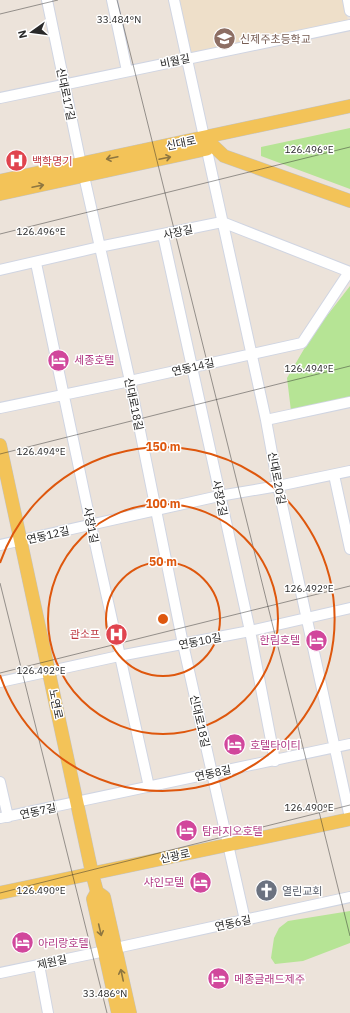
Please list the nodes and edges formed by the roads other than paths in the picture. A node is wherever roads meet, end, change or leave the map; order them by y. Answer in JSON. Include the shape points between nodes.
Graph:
{"nodes":[{"id":1,"x":46,"y":0,"type":"edge"},
{"id":2,"x":112,"y":0,"type":"edge"},
{"id":3,"x":174,"y":0,"type":"edge"},
{"id":4,"x":348,"y":0,"type":"edge"},
{"id":5,"x":350,"y":11,"type":"edge"},
{"id":6,"x":350,"y":25,"type":"edge"},
{"id":7,"x":187,"y":58,"type":"junction"},
{"id":8,"x":127,"y":71,"type":"junction"},
{"id":9,"x":64,"y":84,"type":"junction"},
{"id":10,"x":0,"y":97,"type":"edge"},
{"id":11,"x":350,"y":106,"type":"edge"},
{"id":12,"x":206,"y":144,"type":"junction"},
{"id":13,"x":82,"y":170,"type":"junction"},
{"id":14,"x":0,"y":181,"type":"edge"},
{"id":15,"x":0,"y":194,"type":"edge"},
{"id":16,"x":350,"y":201,"type":"edge"},
{"id":17,"x":222,"y":222,"type":"junction"},
{"id":18,"x":163,"y":235,"type":"junction"},
{"id":19,"x":99,"y":247,"type":"junction"},
{"id":20,"x":36,"y":263,"type":"junction"},
{"id":21,"x":0,"y":270,"type":"edge"},
{"id":22,"x":350,"y":273,"type":"edge"},
{"id":23,"x":251,"y":354,"type":"junction"},
{"id":24,"x":192,"y":367,"type":"junction"},
{"id":25,"x":130,"y":381,"type":"junction"},
{"id":26,"x":64,"y":395,"type":"junction"},
{"id":27,"x":350,"y":402,"type":"edge"},
{"id":28,"x":0,"y":408,"type":"edge"},
{"id":29,"x":266,"y":420,"type":"junction"},
{"id":30,"x":0,"y":445,"type":"edge"},
{"id":31,"x":350,"y":471,"type":"edge"},
{"id":32,"x":334,"y":475,"type":"junction"},
{"id":33,"x":278,"y":486,"type":"junction"},
{"id":34,"x":219,"y":496,"type":"junction"},
{"id":35,"x":157,"y":511,"type":"junction"},
{"id":36,"x":91,"y":525,"type":"junction"},
{"id":37,"x":20,"y":541,"type":"junction"},
{"id":38,"x":0,"y":545,"type":"edge"},
{"id":39,"x":350,"y":549,"type":"edge"},
{"id":40,"x":350,"y":608,"type":"edge"},
{"id":41,"x":306,"y":617,"type":"junction"},
{"id":42,"x":250,"y":631,"type":"junction"},
{"id":43,"x":183,"y":644,"type":"junction"},
{"id":44,"x":119,"y":656,"type":"junction"},
{"id":45,"x":49,"y":672,"type":"junction"},
{"id":46,"x":0,"y":682,"type":"edge"},
{"id":47,"x":350,"y":744,"type":"edge"},
{"id":48,"x":335,"y":748,"type":"junction"},
{"id":49,"x":275,"y":761,"type":"junction"},
{"id":50,"x":212,"y":773,"type":"junction"},
{"id":51,"x":0,"y":782,"type":"edge"},
{"id":52,"x":149,"y":787,"type":"junction"},
{"id":53,"x":77,"y":803,"type":"junction"},
{"id":54,"x":4,"y":818,"type":"edge"},
{"id":55,"x":350,"y":818,"type":"edge"},
{"id":56,"x":228,"y":844,"type":"junction"},
{"id":57,"x":92,"y":873,"type":"junction"},
{"id":58,"x":0,"y":893,"type":"edge"},
{"id":59,"x":350,"y":897,"type":"edge"},
{"id":60,"x":245,"y":920,"type":"junction"},
{"id":61,"x":110,"y":949,"type":"junction"},
{"id":62,"x":39,"y":965,"type":"junction"},
{"id":63,"x":0,"y":972,"type":"edge"},
{"id":64,"x":48,"y":1013,"type":"edge"},
{"id":65,"x":118,"y":1013,"type":"edge"},
{"id":66,"x":130,"y":1013,"type":"edge"}],
"edges":[{"from":1,"to":9,"type":"street","name":"신대로17길"},
{"from":2,"to":8,"type":"street"},
{"from":3,"to":7,"type":"street","name":"신대로20길"},
{"from":4,"to":5,"type":"street"},
{"from":6,"to":7,"type":"street","name":"비월길"},
{"from":7,"to":8,"type":"street","name":"비월길"},
{"from":7,"to":12,"type":"street","name":"신대로20길"},
{"from":8,"to":9,"type":"street","name":"비월길"},
{"from":9,"to":10,"type":"street","name":"비월길"},
{"from":9,"to":13,"type":"street","name":"신대로17길"},
{"from":11,"to":12,"type":"main road"},
{"from":12,"to":13,"type":"main road","name":"신대로"},
{"from":12,"to":16,"type":"main road","name":"신대로","via":[[224,156]]},
{"from":12,"to":17,"type":"street","name":"신대로20길"},
{"from":13,"to":14,"type":"main road","name":"신대로"},
{"from":15,"to":13,"type":"main road","name":"신대로","one_way":true},
{"from":13,"to":19,"type":"street","name":"신대로18길"},
{"from":17,"to":18,"type":"street","name":"사장길"},
{"from":17,"to":22,"type":"street"},
{"from":17,"to":23,"type":"street","name":"신대로20길"},
{"from":18,"to":19,"type":"street","name":"사장길"},
{"from":18,"to":24,"type":"street","name":"사장2길"},
{"from":19,"to":20,"type":"street","name":"사장길"},
{"from":19,"to":25,"type":"street","name":"신대로18길"},
{"from":20,"to":21,"type":"street","name":"사장길"},
{"from":20,"to":26,"type":"street","name":"사장1길"},
{"from":22,"to":23,"type":"street","name":"연동14길","via":[[302,343]]},
{"from":23,"to":24,"type":"street","name":"연동14길"},
{"from":23,"to":29,"type":"street","name":"신대로20길"},
{"from":24,"to":25,"type":"street","name":"연동14길"},
{"from":24,"to":34,"type":"street","name":"사장2길"},
{"from":25,"to":26,"type":"street","name":"연동14길"},
{"from":25,"to":35,"type":"street","name":"신대로18길"},
{"from":26,"to":28,"type":"street","name":"연동14길"},
{"from":26,"to":36,"type":"street","name":"사장1길"},
{"from":27,"to":29,"type":"street"},
{"from":29,"to":33,"type":"street","name":"신대로20길"},
{"from":30,"to":37,"type":"main road","name":"노연로"},
{"from":31,"to":32,"type":"street","name":"연동12길"},
{"from":32,"to":33,"type":"street","name":"연동12길"},
{"from":32,"to":39,"type":"street"},
{"from":33,"to":34,"type":"street","name":"연동12길"},
{"from":33,"to":41,"type":"street","name":"신대로20길"},
{"from":34,"to":35,"type":"street","name":"연동12길"},
{"from":34,"to":42,"type":"street","name":"사장2길"},
{"from":35,"to":36,"type":"street","name":"연동12길"},
{"from":35,"to":43,"type":"street","name":"신대로18길"},
{"from":36,"to":37,"type":"street","name":"연동12길"},
{"from":36,"to":44,"type":"street","name":"사장1길"},
{"from":37,"to":38,"type":"street","name":"연동12길"},
{"from":37,"to":45,"type":"main road","name":"노연로"},
{"from":40,"to":41,"type":"street","name":"연동10길"},
{"from":41,"to":42,"type":"street","name":"연동10길"},
{"from":41,"to":48,"type":"street","name":"신대로20길"},
{"from":42,"to":43,"type":"street","name":"연동10길"},
{"from":42,"to":49,"type":"street","name":"사장2길"},
{"from":43,"to":44,"type":"street","name":"연동10길"},
{"from":43,"to":50,"type":"street","name":"신대로18길"},
{"from":44,"to":45,"type":"street","name":"연동10길"},
{"from":44,"to":52,"type":"street","name":"사장1길"},
{"from":45,"to":46,"type":"street","name":"연동10길"},
{"from":45,"to":53,"type":"main road","name":"노연로"},
{"from":47,"to":48,"type":"street","name":"연동8길"},
{"from":48,"to":49,"type":"street","name":"연동8길"},
{"from":48,"to":55,"type":"street","name":"신대로20길"},
{"from":49,"to":50,"type":"street","name":"연동8길"},
{"from":50,"to":52,"type":"street","name":"연동8길"},
{"from":50,"to":56,"type":"street","name":"신대로18길"},
{"from":51,"to":54,"type":"street"},
{"from":52,"to":53,"type":"street","name":"연동8길"},
{"from":53,"to":54,"type":"street","name":"연동7길"},
{"from":53,"to":57,"type":"main road","name":"노연로"},
{"from":55,"to":56,"type":"main road","name":"신광로"},
{"from":56,"to":57,"type":"main road","name":"신광로"},
{"from":56,"to":60,"type":"street","name":"신대로18길"},
{"from":57,"to":58,"type":"main road","name":"신광로"},
{"from":57,"to":61,"type":"main road","name":"노연로","via":[[97,892],[93,899]]},
{"from":59,"to":60,"type":"street","name":"연동6길"},
{"from":60,"to":61,"type":"street","name":"연동6길"},
{"from":61,"to":62,"type":"street","name":"제원길"},
{"from":61,"to":65,"type":"main road","name":"노연로"},
{"from":66,"to":61,"type":"main road","name":"노연로","one_way":true},
{"from":62,"to":63,"type":"street","name":"제원길"},
{"from":62,"to":64,"type":"street"}]}
